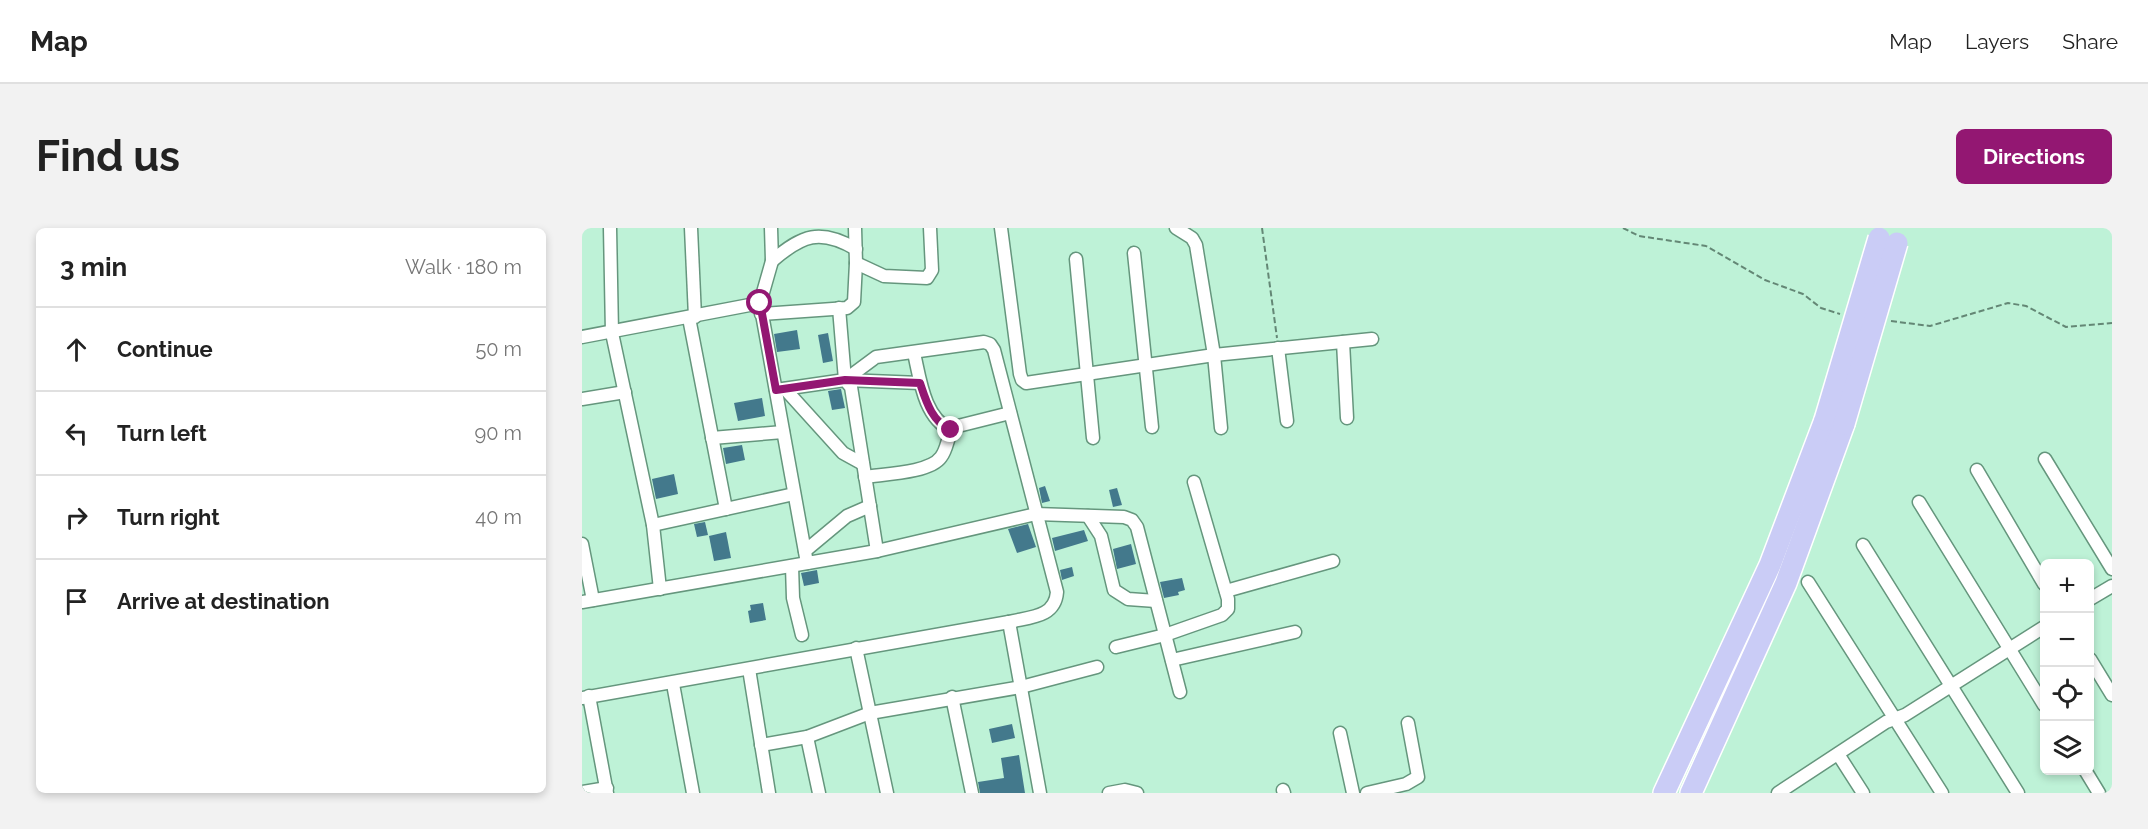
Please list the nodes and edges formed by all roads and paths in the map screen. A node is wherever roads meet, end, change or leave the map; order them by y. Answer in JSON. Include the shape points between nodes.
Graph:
{"nodes":[{"id":1,"x":610,"y":228,"type":"edge"},
{"id":2,"x":691,"y":228,"type":"edge"},
{"id":3,"x":771,"y":228,"type":"edge"},
{"id":4,"x":855,"y":228,"type":"edge"},
{"id":5,"x":930,"y":228,"type":"edge"},
{"id":6,"x":1001,"y":228,"type":"edge"},
{"id":7,"x":1262,"y":228,"type":"edge"},
{"id":8,"x":1623,"y":228,"type":"edge"},
{"id":9,"x":1182,"y":229,"type":"edge"},
{"id":10,"x":1889,"y":234,"type":"edge"},
{"id":11,"x":856,"y":249,"type":"junction"},
{"id":12,"x":1134,"y":254,"type":"dead end"},
{"id":13,"x":1076,"y":259,"type":"dead end"},
{"id":14,"x":772,"y":261,"type":"junction"},
{"id":15,"x":856,"y":263,"type":"junction"},
{"id":16,"x":839,"y":308,"type":"junction"},
{"id":17,"x":761,"y":309,"type":"junction"},
{"id":18,"x":1843,"y":314,"type":"dead end"},
{"id":19,"x":692,"y":318,"type":"junction"},
{"id":20,"x":1884,"y":320,"type":"dead end"},
{"id":21,"x":2112,"y":323,"type":"edge"},
{"id":22,"x":612,"y":333,"type":"junction"},
{"id":23,"x":582,"y":337,"type":"edge"},
{"id":24,"x":1372,"y":339,"type":"dead end"},
{"id":25,"x":1343,"y":342,"type":"junction"},
{"id":26,"x":1278,"y":348,"type":"junction"},
{"id":27,"x":914,"y":353,"type":"junction"},
{"id":28,"x":1214,"y":355,"type":"junction"},
{"id":29,"x":1148,"y":365,"type":"junction"},
{"id":30,"x":1087,"y":374,"type":"junction"},
{"id":31,"x":845,"y":380,"type":"junction"},
{"id":32,"x":1022,"y":380,"type":"junction"},
{"id":33,"x":920,"y":383,"type":"junction"},
{"id":34,"x":1004,"y":386,"type":"junction"},
{"id":35,"x":780,"y":390,"type":"junction"},
{"id":36,"x":625,"y":392,"type":"junction"},
{"id":37,"x":582,"y":399,"type":"edge"},
{"id":38,"x":1010,"y":413,"type":"junction"},
{"id":39,"x":1347,"y":418,"type":"dead end"},
{"id":40,"x":1287,"y":421,"type":"dead end"},
{"id":41,"x":1834,"y":422,"type":"junction"},
{"id":42,"x":1152,"y":427,"type":"dead end"},
{"id":43,"x":1221,"y":428,"type":"dead end"},
{"id":44,"x":951,"y":430,"type":"junction"},
{"id":45,"x":783,"y":432,"type":"junction"},
{"id":46,"x":712,"y":438,"type":"junction"},
{"id":47,"x":1093,"y":438,"type":"dead end"},
{"id":48,"x":2045,"y":459,"type":"dead end"},
{"id":49,"x":864,"y":470,"type":"junction"},
{"id":50,"x":1977,"y":470,"type":"dead end"},
{"id":51,"x":1194,"y":482,"type":"dead end"},
{"id":52,"x":794,"y":494,"type":"junction"},
{"id":53,"x":1919,"y":502,"type":"dead end"},
{"id":54,"x":870,"y":506,"type":"junction"},
{"id":55,"x":726,"y":509,"type":"junction"},
{"id":56,"x":1036,"y":514,"type":"junction"},
{"id":57,"x":1088,"y":516,"type":"junction"},
{"id":58,"x":653,"y":525,"type":"junction"},
{"id":59,"x":582,"y":544,"type":"edge"},
{"id":60,"x":1863,"y":545,"type":"dead end"},
{"id":61,"x":877,"y":551,"type":"junction"},
{"id":62,"x":806,"y":557,"type":"junction"},
{"id":63,"x":1333,"y":561,"type":"dead end"},
{"id":64,"x":792,"y":566,"type":"junction"},
{"id":65,"x":2112,"y":569,"type":"edge"},
{"id":66,"x":2040,"y":578,"type":"edge"},
{"id":67,"x":1808,"y":582,"type":"dead end"},
{"id":68,"x":2112,"y":586,"type":"edge"},
{"id":69,"x":660,"y":589,"type":"junction"},
{"id":70,"x":1226,"y":591,"type":"junction"},
{"id":71,"x":2094,"y":597,"type":"edge"},
{"id":72,"x":588,"y":601,"type":"edge"},
{"id":73,"x":1156,"y":601,"type":"junction"},
{"id":74,"x":1009,"y":622,"type":"junction"},
{"id":75,"x":2040,"y":630,"type":"edge"},
{"id":76,"x":1295,"y":632,"type":"dead end"},
{"id":77,"x":802,"y":634,"type":"dead end"},
{"id":78,"x":1165,"y":635,"type":"junction"},
{"id":79,"x":1116,"y":647,"type":"dead end"},
{"id":80,"x":856,"y":648,"type":"junction"},
{"id":81,"x":2010,"y":649,"type":"junction"},
{"id":82,"x":1172,"y":660,"type":"junction"},
{"id":83,"x":2094,"y":666,"type":"edge"},
{"id":84,"x":1096,"y":667,"type":"dead end"},
{"id":85,"x":749,"y":669,"type":"junction"},
{"id":86,"x":673,"y":684,"type":"junction"},
{"id":87,"x":1951,"y":686,"type":"junction"},
{"id":88,"x":1021,"y":687,"type":"junction"},
{"id":89,"x":1180,"y":692,"type":"dead end"},
{"id":90,"x":2112,"y":695,"type":"edge"},
{"id":91,"x":585,"y":697,"type":"edge"},
{"id":92,"x":952,"y":697,"type":"junction"},
{"id":93,"x":2040,"y":698,"type":"edge"},
{"id":94,"x":870,"y":713,"type":"junction"},
{"id":95,"x":1895,"y":719,"type":"junction"},
{"id":96,"x":1408,"y":723,"type":"dead end"},
{"id":97,"x":1340,"y":733,"type":"dead end"},
{"id":98,"x":807,"y":737,"type":"junction"},
{"id":99,"x":761,"y":745,"type":"junction"},
{"id":100,"x":1838,"y":754,"type":"junction"},
{"id":101,"x":2087,"y":775,"type":"edge"},
{"id":102,"x":607,"y":791,"type":"edge"},
{"id":103,"x":582,"y":792,"type":"edge"},
{"id":104,"x":1780,"y":792,"type":"edge"},
{"id":105,"x":693,"y":793,"type":"edge"},
{"id":106,"x":770,"y":793,"type":"edge"},
{"id":107,"x":819,"y":793,"type":"edge"},
{"id":108,"x":887,"y":793,"type":"edge"},
{"id":109,"x":972,"y":793,"type":"edge"},
{"id":110,"x":1040,"y":793,"type":"edge"},
{"id":111,"x":1109,"y":793,"type":"edge"},
{"id":112,"x":1137,"y":793,"type":"edge"},
{"id":113,"x":1353,"y":793,"type":"edge"},
{"id":114,"x":1367,"y":793,"type":"edge"},
{"id":115,"x":1664,"y":793,"type":"edge"},
{"id":116,"x":1691,"y":793,"type":"edge"},
{"id":117,"x":1863,"y":793,"type":"edge"},
{"id":118,"x":1942,"y":793,"type":"edge"},
{"id":119,"x":2018,"y":793,"type":"edge"},
{"id":120,"x":2098,"y":793,"type":"edge"}],
"edges":[{"from":1,"to":22,"type":"street"},
{"from":2,"to":19,"type":"street"},
{"from":3,"to":14,"type":"street"},
{"from":4,"to":11,"type":"street"},
{"from":5,"to":15,"type":"street","via":[[932,270],[927,278],[884,276]]},
{"from":6,"to":32,"type":"street"},
{"from":7,"to":26,"type":"path"},
{"from":8,"to":18,"type":"path","via":[[1639,236],[1706,246],[1765,280],[1803,294],[1821,308]]},
{"from":9,"to":28,"type":"street","via":[[1196,244]]},
{"from":10,"to":41,"type":"highway","bridge":true},
{"from":11,"to":14,"type":"street","via":[[843,240],[818,234],[804,237]]},
{"from":11,"to":15,"type":"street"},
{"from":12,"to":29,"type":"street"},
{"from":13,"to":30,"type":"street"},
{"from":14,"to":17,"type":"street"},
{"from":15,"to":16,"type":"street","via":[[854,302]]},
{"from":16,"to":17,"type":"street"},
{"from":16,"to":31,"type":"street"},
{"from":17,"to":19,"type":"street"},
{"from":17,"to":35,"type":"street"},
{"from":19,"to":22,"type":"street"},
{"from":19,"to":46,"type":"street"},
{"from":20,"to":21,"type":"path","via":[[1930,326],[2018,303],[2067,327]]},
{"from":22,"to":23,"type":"street"},
{"from":22,"to":36,"type":"street"},
{"from":24,"to":25,"type":"street"},
{"from":25,"to":26,"type":"street"},
{"from":25,"to":39,"type":"street"},
{"from":26,"to":28,"type":"street"},
{"from":26,"to":40,"type":"street"},
{"from":27,"to":31,"type":"street","via":[[876,357]]},
{"from":27,"to":33,"type":"street"},
{"from":27,"to":34,"type":"street","via":[[990,344]]},
{"from":28,"to":29,"type":"street"},
{"from":28,"to":43,"type":"street"},
{"from":29,"to":30,"type":"street"},
{"from":29,"to":42,"type":"street"},
{"from":30,"to":32,"type":"street","via":[[1026,383]]},
{"from":30,"to":47,"type":"street"},
{"from":31,"to":33,"type":"street"},
{"from":31,"to":35,"type":"street"},
{"from":31,"to":49,"type":"street","via":[[851,387]]},
{"from":32,"to":34,"type":"street"},
{"from":33,"to":44,"type":"street","via":[[934,416]]},
{"from":34,"to":38,"type":"street"},
{"from":35,"to":45,"type":"street"},
{"from":35,"to":49,"type":"street"},
{"from":36,"to":37,"type":"street"},
{"from":36,"to":58,"type":"street"},
{"from":38,"to":44,"type":"street"},
{"from":38,"to":56,"type":"street"},
{"from":41,"to":115,"type":"highway"},
{"from":41,"to":116,"type":"highway","via":[[1786,583]]},
{"from":44,"to":49,"type":"street","via":[[936,463],[924,468]]},
{"from":45,"to":46,"type":"street"},
{"from":45,"to":52,"type":"street"},
{"from":46,"to":55,"type":"street"},
{"from":48,"to":65,"type":"street"},
{"from":49,"to":54,"type":"street"},
{"from":50,"to":66,"type":"street"},
{"from":51,"to":70,"type":"street"},
{"from":52,"to":55,"type":"street"},
{"from":52,"to":62,"type":"street"},
{"from":53,"to":81,"type":"street"},
{"from":54,"to":61,"type":"street"},
{"from":54,"to":62,"type":"street","via":[[847,516]]},
{"from":55,"to":58,"type":"street"},
{"from":56,"to":57,"type":"street"},
{"from":56,"to":61,"type":"street"},
{"from":56,"to":74,"type":"street","via":[[1056,600],[1045,614]]},
{"from":57,"to":73,"type":"street","via":[[1101,536],[1114,590],[1128,599]]},
{"from":57,"to":73,"type":"street","via":[[1132,520]]},
{"from":58,"to":69,"type":"street"},
{"from":59,"to":72,"type":"street"},
{"from":60,"to":87,"type":"street"},
{"from":61,"to":62,"type":"street"},
{"from":62,"to":64,"type":"street"},
{"from":63,"to":70,"type":"street"},
{"from":64,"to":69,"type":"street"},
{"from":64,"to":77,"type":"street","via":[[793,598]]},
{"from":67,"to":95,"type":"street"},
{"from":68,"to":71,"type":"street"},
{"from":69,"to":72,"type":"street"},
{"from":70,"to":78,"type":"street","via":[[1228,609],[1222,615]]},
{"from":73,"to":78,"type":"street"},
{"from":74,"to":80,"type":"street"},
{"from":74,"to":88,"type":"street"},
{"from":75,"to":81,"type":"street"},
{"from":76,"to":82,"type":"street"},
{"from":78,"to":79,"type":"street"},
{"from":78,"to":82,"type":"street"},
{"from":80,"to":85,"type":"street"},
{"from":80,"to":94,"type":"street"},
{"from":81,"to":87,"type":"street"},
{"from":81,"to":93,"type":"street"},
{"from":82,"to":89,"type":"street"},
{"from":83,"to":90,"type":"street"},
{"from":84,"to":88,"type":"street"},
{"from":85,"to":86,"type":"street"},
{"from":85,"to":99,"type":"street"},
{"from":86,"to":91,"type":"street"},
{"from":86,"to":105,"type":"street"},
{"from":87,"to":95,"type":"street"},
{"from":87,"to":119,"type":"street"},
{"from":88,"to":92,"type":"street"},
{"from":88,"to":110,"type":"street"},
{"from":91,"to":102,"type":"street"},
{"from":92,"to":94,"type":"street"},
{"from":92,"to":109,"type":"street"},
{"from":94,"to":98,"type":"street"},
{"from":94,"to":108,"type":"street"},
{"from":95,"to":100,"type":"street"},
{"from":95,"to":118,"type":"street"},
{"from":96,"to":114,"type":"street","via":[[1418,777],[1406,784]]},
{"from":97,"to":113,"type":"street"},
{"from":98,"to":99,"type":"street"},
{"from":98,"to":107,"type":"street"},
{"from":99,"to":106,"type":"street"},
{"from":100,"to":104,"type":"street"},
{"from":100,"to":117,"type":"street"},
{"from":101,"to":120,"type":"street"},
{"from":102,"to":103,"type":"street"},
{"from":111,"to":112,"type":"street"}]}
